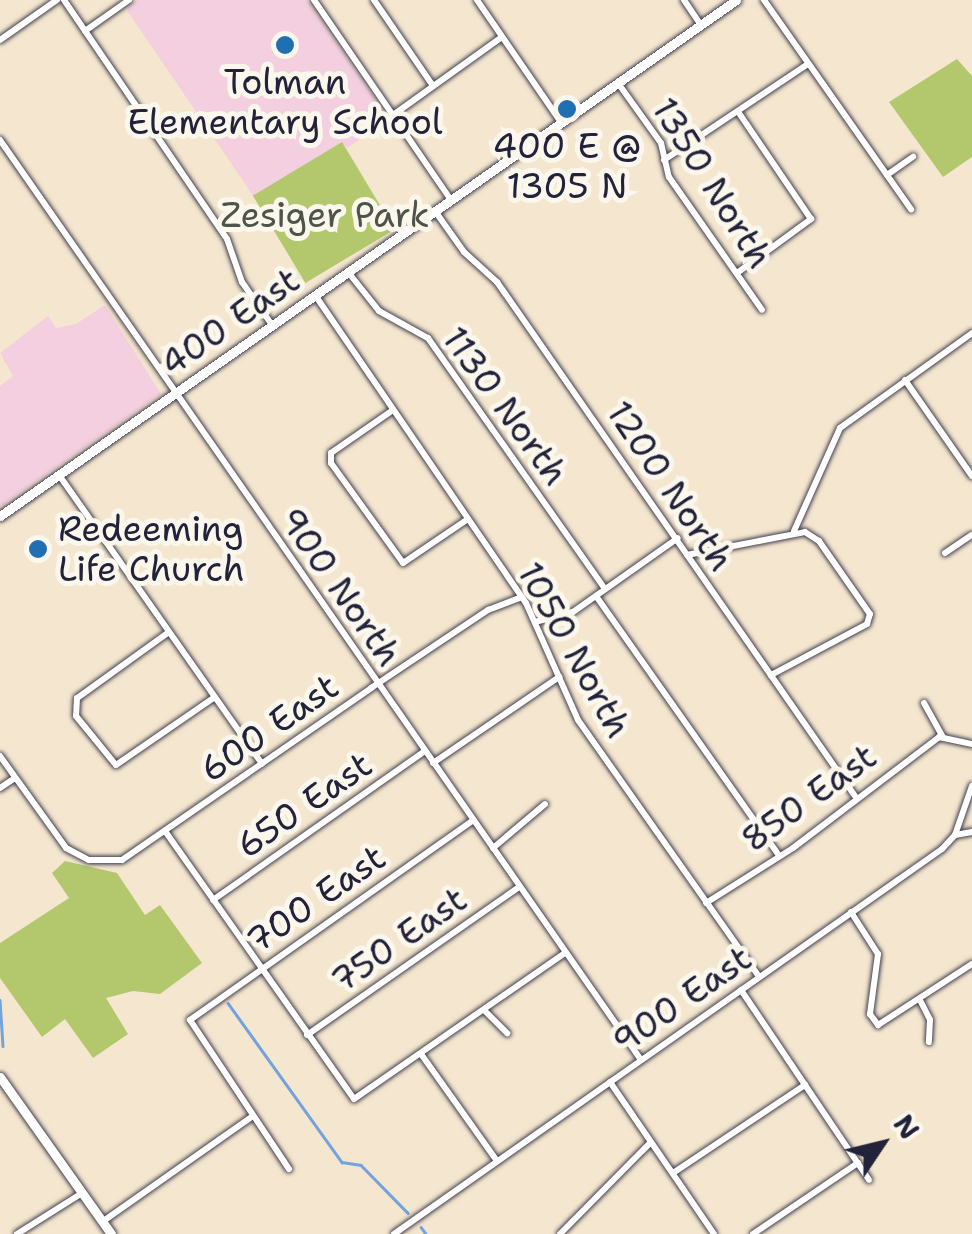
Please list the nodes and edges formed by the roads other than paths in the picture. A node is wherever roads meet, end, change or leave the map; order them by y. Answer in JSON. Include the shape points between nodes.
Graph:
{"nodes":[{"id":1,"x":61,"y":0,"type":"edge"},
{"id":2,"x":129,"y":0,"type":"edge"},
{"id":3,"x":314,"y":0,"type":"edge"},
{"id":4,"x":374,"y":0,"type":"edge"},
{"id":5,"x":477,"y":0,"type":"edge"},
{"id":6,"x":684,"y":0,"type":"edge"},
{"id":7,"x":736,"y":0,"type":"edge"},
{"id":8,"x":764,"y":0,"type":"edge"},
{"id":9,"x":701,"y":25,"type":"junction"},
{"id":10,"x":85,"y":30,"type":"junction"},
{"id":11,"x":502,"y":37,"type":"junction"},
{"id":12,"x":0,"y":40,"type":"edge"},
{"id":13,"x":809,"y":64,"type":"junction"},
{"id":14,"x":618,"y":83,"type":"junction"},
{"id":15,"x":434,"y":86,"type":"junction"},
{"id":16,"x":740,"y":113,"type":"junction"},
{"id":17,"x":392,"y":115,"type":"junction"},
{"id":18,"x":561,"y":123,"type":"junction"},
{"id":19,"x":0,"y":140,"type":"edge"},
{"id":20,"x":913,"y":156,"type":"dead end"},
{"id":21,"x":664,"y":160,"type":"junction"},
{"id":22,"x":886,"y":175,"type":"junction"},
{"id":23,"x":451,"y":200,"type":"junction"},
{"id":24,"x":910,"y":209,"type":"dead end"},
{"id":25,"x":435,"y":211,"type":"junction"},
{"id":26,"x":348,"y":272,"type":"junction"},
{"id":27,"x":737,"y":273,"type":"junction"},
{"id":28,"x":315,"y":296,"type":"junction"},
{"id":29,"x":762,"y":310,"type":"dead end"},
{"id":30,"x":272,"y":326,"type":"junction"},
{"id":31,"x":972,"y":333,"type":"edge"},
{"id":32,"x":905,"y":380,"type":"junction"},
{"id":33,"x":175,"y":394,"type":"junction"},
{"id":34,"x":393,"y":410,"type":"junction"},
{"id":35,"x":60,"y":474,"type":"junction"},
{"id":36,"x":972,"y":476,"type":"edge"},
{"id":37,"x":0,"y":516,"type":"edge"},
{"id":38,"x":468,"y":520,"type":"junction"},
{"id":39,"x":794,"y":531,"type":"junction"},
{"id":40,"x":972,"y":535,"type":"edge"},
{"id":41,"x":678,"y":538,"type":"junction"},
{"id":42,"x":945,"y":553,"type":"dead end"},
{"id":43,"x":687,"y":555,"type":"junction"},
{"id":44,"x":605,"y":589,"type":"junction"},
{"id":45,"x":596,"y":596,"type":"junction"},
{"id":46,"x":522,"y":597,"type":"junction"},
{"id":47,"x":536,"y":622,"type":"junction"},
{"id":48,"x":170,"y":632,"type":"junction"},
{"id":49,"x":770,"y":675,"type":"junction"},
{"id":50,"x":559,"y":678,"type":"junction"},
{"id":51,"x":378,"y":685,"type":"junction"},
{"id":52,"x":215,"y":697,"type":"junction"},
{"id":53,"x":924,"y":703,"type":"dead end"},
{"id":54,"x":942,"y":736,"type":"junction"},
{"id":55,"x":972,"y":744,"type":"edge"},
{"id":56,"x":425,"y":752,"type":"junction"},
{"id":57,"x":0,"y":756,"type":"edge"},
{"id":58,"x":432,"y":763,"type":"junction"},
{"id":59,"x":262,"y":764,"type":"junction"},
{"id":60,"x":15,"y":778,"type":"junction"},
{"id":61,"x":972,"y":786,"type":"edge"},
{"id":62,"x":0,"y":788,"type":"edge"},
{"id":63,"x":855,"y":796,"type":"junction"},
{"id":64,"x":545,"y":804,"type":"dead end"},
{"id":65,"x":473,"y":820,"type":"junction"},
{"id":66,"x":165,"y":831,"type":"junction"},
{"id":67,"x":972,"y":832,"type":"edge"},
{"id":68,"x":955,"y":836,"type":"junction"},
{"id":69,"x":492,"y":848,"type":"junction"},
{"id":70,"x":778,"y":854,"type":"junction"},
{"id":71,"x":519,"y":887,"type":"junction"},
{"id":72,"x":213,"y":900,"type":"junction"},
{"id":73,"x":706,"y":902,"type":"junction"},
{"id":74,"x":851,"y":912,"type":"junction"},
{"id":75,"x":566,"y":953,"type":"junction"},
{"id":76,"x":972,"y":964,"type":"edge"},
{"id":77,"x":260,"y":968,"type":"junction"},
{"id":78,"x":758,"y":978,"type":"junction"},
{"id":79,"x":741,"y":990,"type":"junction"},
{"id":80,"x":920,"y":1000,"type":"junction"},
{"id":81,"x":484,"y":1010,"type":"junction"},
{"id":82,"x":507,"y":1033,"type":"dead end"},
{"id":83,"x":307,"y":1034,"type":"junction"},
{"id":84,"x":928,"y":1042,"type":"dead end"},
{"id":85,"x":422,"y":1054,"type":"junction"},
{"id":86,"x":640,"y":1060,"type":"junction"},
{"id":87,"x":1,"y":1081,"type":"edge"},
{"id":88,"x":610,"y":1082,"type":"junction"},
{"id":89,"x":805,"y":1084,"type":"junction"},
{"id":90,"x":253,"y":1116,"type":"junction"},
{"id":91,"x":651,"y":1142,"type":"junction"},
{"id":92,"x":497,"y":1162,"type":"junction"},
{"id":93,"x":858,"y":1163,"type":"junction"},
{"id":94,"x":289,"y":1169,"type":"dead end"},
{"id":95,"x":673,"y":1174,"type":"junction"},
{"id":96,"x":869,"y":1180,"type":"dead end"},
{"id":97,"x":82,"y":1193,"type":"junction"},
{"id":98,"x":102,"y":1222,"type":"junction"},
{"id":99,"x":710,"y":1232,"type":"edge"},
{"id":100,"x":17,"y":1234,"type":"edge"},
{"id":101,"x":111,"y":1234,"type":"edge"},
{"id":102,"x":394,"y":1234,"type":"edge"},
{"id":103,"x":560,"y":1234,"type":"edge"},
{"id":104,"x":753,"y":1234,"type":"edge"}],
"edges":[{"from":1,"to":10,"type":"street"},
{"from":1,"to":12,"type":"street"},
{"from":2,"to":10,"type":"street"},
{"from":3,"to":17,"type":"street"},
{"from":4,"to":15,"type":"street"},
{"from":5,"to":11,"type":"street"},
{"from":6,"to":9,"type":"street"},
{"from":7,"to":9,"type":"main road","name":"400 East"},
{"from":8,"to":13,"type":"street"},
{"from":9,"to":14,"type":"main road","name":"400 East"},
{"from":10,"to":30,"type":"street","via":[[228,239],[242,282]]},
{"from":11,"to":15,"type":"street"},
{"from":11,"to":18,"type":"street"},
{"from":13,"to":16,"type":"street"},
{"from":13,"to":22,"type":"street"},
{"from":14,"to":18,"type":"main road","name":"400 East"},
{"from":14,"to":21,"type":"street","name":"1350 North","via":[[661,143]]},
{"from":15,"to":17,"type":"street"},
{"from":16,"to":21,"type":"street"},
{"from":16,"to":27,"type":"street","via":[[811,218]]},
{"from":17,"to":23,"type":"street"},
{"from":18,"to":23,"type":"main road","name":"400 East"},
{"from":19,"to":33,"type":"street","name":"900 North"},
{"from":20,"to":22,"type":"street"},
{"from":21,"to":27,"type":"street","name":"1350 North"},
{"from":22,"to":24,"type":"street"},
{"from":23,"to":25,"type":"main road","name":"400 East"},
{"from":25,"to":26,"type":"main road","name":"400 East"},
{"from":25,"to":41,"type":"street","name":"1200 North","via":[[464,252],[497,282]]},
{"from":26,"to":28,"type":"main road","name":"400 East"},
{"from":26,"to":44,"type":"street","name":"1130 North","via":[[379,311],[428,338]]},
{"from":27,"to":29,"type":"street","name":"1350 North"},
{"from":28,"to":30,"type":"main road","name":"400 East"},
{"from":28,"to":34,"type":"street","name":"1050 North"},
{"from":30,"to":33,"type":"main road","name":"400 East"},
{"from":31,"to":32,"type":"street"},
{"from":32,"to":36,"type":"street"},
{"from":32,"to":39,"type":"street","via":[[840,428]]},
{"from":33,"to":35,"type":"main road","name":"400 East"},
{"from":33,"to":51,"type":"street","name":"900 North"},
{"from":34,"to":38,"type":"street","name":"1050 North"},
{"from":34,"to":38,"type":"street","via":[[329,456],[403,562]]},
{"from":35,"to":37,"type":"main road","name":"400 East"},
{"from":35,"to":48,"type":"street"},
{"from":38,"to":46,"type":"street","name":"1050 North"},
{"from":39,"to":43,"type":"street"},
{"from":39,"to":49,"type":"street","via":[[819,541],[872,619]]},
{"from":40,"to":42,"type":"street"},
{"from":41,"to":43,"type":"street","name":"1200 North"},
{"from":41,"to":44,"type":"street"},
{"from":43,"to":49,"type":"street","name":"1200 North"},
{"from":44,"to":45,"type":"street"},
{"from":45,"to":47,"type":"street","via":[[568,614]]},
{"from":45,"to":70,"type":"street"},
{"from":46,"to":47,"type":"street","name":"1050 North"},
{"from":46,"to":51,"type":"street","name":"600 East","via":[[488,610]]},
{"from":47,"to":50,"type":"street","name":"1050 North"},
{"from":48,"to":52,"type":"street"},
{"from":48,"to":52,"type":"street","via":[[72,704],[113,765]]},
{"from":49,"to":63,"type":"street","name":"1200 North"},
{"from":50,"to":58,"type":"street"},
{"from":50,"to":73,"type":"street","name":"1050 North","via":[[578,720]]},
{"from":51,"to":56,"type":"street","name":"900 North"},
{"from":51,"to":59,"type":"street","name":"600 East"},
{"from":52,"to":59,"type":"street"},
{"from":53,"to":54,"type":"street"},
{"from":54,"to":55,"type":"street"},
{"from":54,"to":63,"type":"street","name":"850 East"},
{"from":56,"to":58,"type":"street","name":"900 North"},
{"from":56,"to":72,"type":"street","name":"650 East"},
{"from":57,"to":60,"type":"street"},
{"from":58,"to":65,"type":"street","name":"900 North"},
{"from":59,"to":66,"type":"street","name":"600 East"},
{"from":60,"to":62,"type":"street"},
{"from":60,"to":66,"type":"street","name":"600 East","via":[[66,848],[94,861],[126,858]]},
{"from":61,"to":68,"type":"street"},
{"from":63,"to":70,"type":"street","name":"850 East"},
{"from":64,"to":69,"type":"street"},
{"from":65,"to":69,"type":"street","name":"900 North"},
{"from":65,"to":77,"type":"street","name":"700 East"},
{"from":66,"to":72,"type":"street"},
{"from":67,"to":68,"type":"street"},
{"from":68,"to":74,"type":"street","name":"900 East"},
{"from":69,"to":71,"type":"street","name":"900 North"},
{"from":70,"to":73,"type":"street","name":"850 East"},
{"from":71,"to":75,"type":"street","name":"900 North"},
{"from":71,"to":83,"type":"street","name":"750 East"},
{"from":72,"to":77,"type":"street"},
{"from":73,"to":78,"type":"street","name":"1050 North"},
{"from":74,"to":78,"type":"street","name":"900 East"},
{"from":74,"to":80,"type":"street","via":[[878,954],[870,1012],[876,1024]]},
{"from":75,"to":81,"type":"street"},
{"from":75,"to":86,"type":"street","name":"900 North"},
{"from":76,"to":80,"type":"street"},
{"from":77,"to":83,"type":"street"},
{"from":77,"to":90,"type":"street","name":"700 East","via":[[190,1020]]},
{"from":78,"to":79,"type":"street","name":"900 East"},
{"from":79,"to":86,"type":"street","name":"900 East"},
{"from":79,"to":89,"type":"street"},
{"from":80,"to":84,"type":"street","via":[[930,1020]]},
{"from":81,"to":82,"type":"street"},
{"from":81,"to":85,"type":"street"},
{"from":83,"to":85,"type":"street","via":[[354,1099]]},
{"from":85,"to":92,"type":"street"},
{"from":86,"to":88,"type":"street","name":"900 East"},
{"from":87,"to":97,"type":"main road"},
{"from":88,"to":91,"type":"street"},
{"from":88,"to":92,"type":"street","name":"900 East"},
{"from":89,"to":93,"type":"street"},
{"from":89,"to":95,"type":"street"},
{"from":90,"to":94,"type":"street"},
{"from":90,"to":98,"type":"street"},
{"from":91,"to":95,"type":"street"},
{"from":91,"to":103,"type":"street"},
{"from":92,"to":102,"type":"street","name":"900 East"},
{"from":93,"to":96,"type":"street"},
{"from":93,"to":104,"type":"street"},
{"from":95,"to":99,"type":"street"},
{"from":97,"to":98,"type":"main road"},
{"from":97,"to":100,"type":"street"},
{"from":98,"to":101,"type":"main road"}]}
